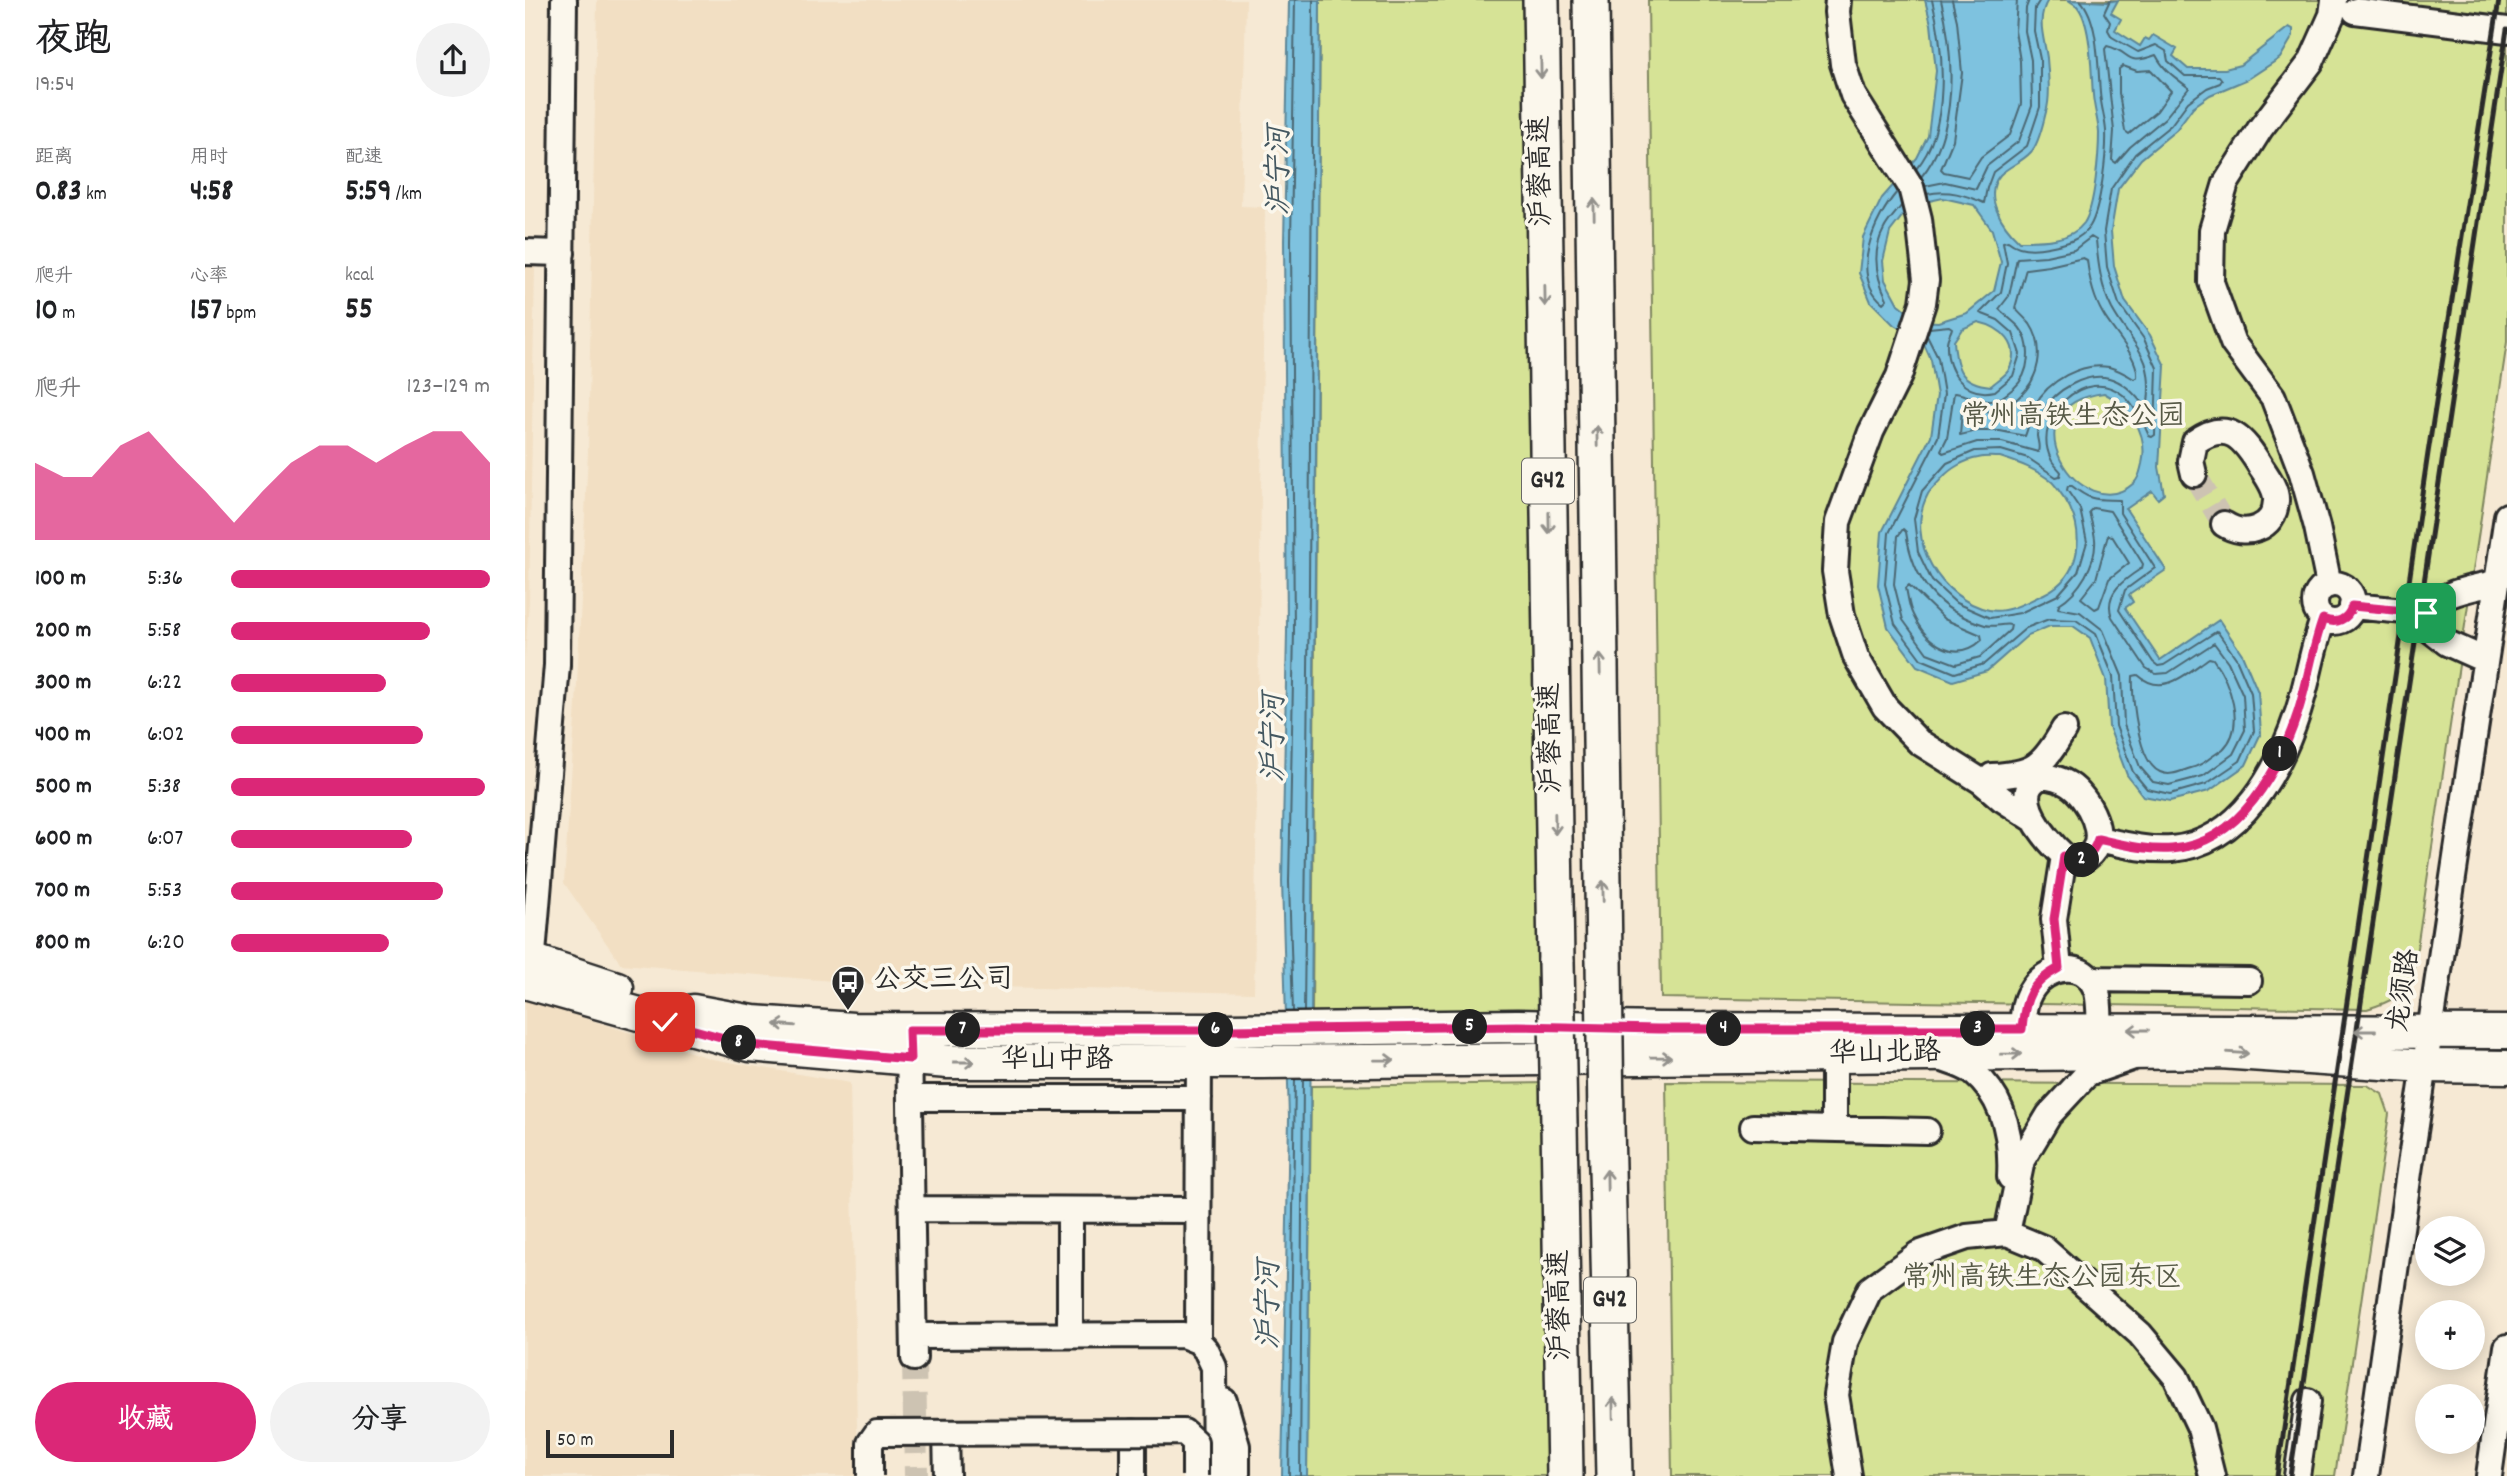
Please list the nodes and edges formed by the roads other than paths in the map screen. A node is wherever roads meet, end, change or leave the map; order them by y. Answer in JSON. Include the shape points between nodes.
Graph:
{"nodes":[{"id":1,"x":564,"y":0,"type":"edge"},
{"id":2,"x":1541,"y":0,"type":"edge"},
{"id":3,"x":1591,"y":0,"type":"edge"},
{"id":4,"x":1838,"y":0,"type":"edge"},
{"id":5,"x":2344,"y":5,"type":"edge"},
{"id":6,"x":2507,"y":30,"type":"edge"},
{"id":7,"x":525,"y":252,"type":"edge"},
{"id":8,"x":562,"y":253,"type":"junction"},
{"id":9,"x":2302,"y":473,"type":"junction"},
{"id":10,"x":2194,"y":474,"type":"tunnel mouth"},
{"id":11,"x":2270,"y":481,"type":"junction"},
{"id":12,"x":2507,"y":516,"type":"edge"},
{"id":13,"x":2224,"y":524,"type":"dead end"},
{"id":14,"x":2497,"y":582,"type":"junction"},
{"id":15,"x":2329,"y":585,"type":"junction"},
{"id":16,"x":2352,"y":606,"type":"junction"},
{"id":17,"x":2426,"y":613,"type":"junction"},
{"id":18,"x":2323,"y":619,"type":"junction"},
{"id":19,"x":2486,"y":660,"type":"junction"},
{"id":20,"x":1965,"y":771,"type":"junction"},
{"id":21,"x":2034,"y":778,"type":"junction"},
{"id":22,"x":2069,"y":784,"type":"junction"},
{"id":23,"x":2033,"y":819,"type":"junction"},
{"id":24,"x":2098,"y":839,"type":"junction"},
{"id":25,"x":2064,"y":856,"type":"junction"},
{"id":26,"x":2059,"y":968,"type":"junction"},
{"id":27,"x":528,"y":971,"type":"edge"},
{"id":28,"x":2090,"y":979,"type":"junction"},
{"id":29,"x":2249,"y":981,"type":"dead end"},
{"id":30,"x":1266,"y":1029,"type":"joint"},
{"id":31,"x":2022,"y":1029,"type":"junction"},
{"id":32,"x":1199,"y":1030,"type":"junction"},
{"id":33,"x":2100,"y":1030,"type":"junction"},
{"id":34,"x":2430,"y":1031,"type":"junction"},
{"id":35,"x":2507,"y":1032,"type":"edge"},
{"id":36,"x":909,"y":1044,"type":"junction"},
{"id":37,"x":2146,"y":1053,"type":"junction"},
{"id":38,"x":1933,"y":1055,"type":"junction"},
{"id":39,"x":1834,"y":1056,"type":"junction"},
{"id":40,"x":1199,"y":1061,"type":"junction"},
{"id":41,"x":1263,"y":1062,"type":"joint"},
{"id":42,"x":2426,"y":1066,"type":"junction"},
{"id":43,"x":2507,"y":1067,"type":"edge"},
{"id":44,"x":910,"y":1098,"type":"junction"},
{"id":45,"x":1199,"y":1098,"type":"junction"},
{"id":46,"x":1753,"y":1127,"type":"dead end"},
{"id":47,"x":1834,"y":1129,"type":"junction"},
{"id":48,"x":1927,"y":1131,"type":"dead end"},
{"id":49,"x":912,"y":1209,"type":"junction"},
{"id":50,"x":1070,"y":1210,"type":"junction"},
{"id":51,"x":1198,"y":1210,"type":"junction"},
{"id":52,"x":2007,"y":1233,"type":"junction"},
{"id":53,"x":1070,"y":1335,"type":"junction"},
{"id":54,"x":1198,"y":1340,"type":"junction"},
{"id":55,"x":2507,"y":1348,"type":"edge"},
{"id":56,"x":1214,"y":1367,"type":"junction"},
{"id":57,"x":2308,"y":1401,"type":"dead end"},
{"id":58,"x":1133,"y":1432,"type":"junction"},
{"id":59,"x":946,"y":1433,"type":"junction"},
{"id":60,"x":870,"y":1476,"type":"edge"},
{"id":61,"x":947,"y":1476,"type":"edge"},
{"id":62,"x":1133,"y":1476,"type":"edge"},
{"id":63,"x":1195,"y":1476,"type":"edge"},
{"id":64,"x":1215,"y":1476,"type":"edge"},
{"id":65,"x":1237,"y":1476,"type":"edge"},
{"id":66,"x":1565,"y":1476,"type":"edge"},
{"id":67,"x":1614,"y":1476,"type":"edge"},
{"id":68,"x":1849,"y":1476,"type":"edge"},
{"id":69,"x":2212,"y":1476,"type":"edge"},
{"id":70,"x":2297,"y":1476,"type":"edge"},
{"id":71,"x":2366,"y":1476,"type":"edge"},
{"id":72,"x":2489,"y":1476,"type":"edge"}],
"edges":[{"from":1,"to":8,"type":"street"},
{"from":2,"to":66,"type":"highway","name":"沪蓉高速","number":"G42","one_way":true,"bridge":true},
{"from":67,"to":3,"type":"highway","name":"沪蓉高速","number":"G42","one_way":true,"bridge":true},
{"from":4,"to":20,"type":"street","via":[[1843,64],[1853,95],[1911,187],[1926,280],[1899,376],[1871,432],[1838,522],[1835,571],[1842,615],[1856,657],[1885,707],[1919,742]]},
{"from":5,"to":6,"type":"street"},
{"from":5,"to":9,"type":"street","via":[[2332,15],[2311,62],[2226,183],[2212,230],[2211,282],[2233,343],[2273,397]]},
{"from":7,"to":8,"type":"street"},
{"from":8,"to":27,"type":"street","via":[[557,665]]},
{"from":9,"to":11,"type":"street"},
{"from":9,"to":15,"type":"street"},
{"from":10,"to":11,"type":"street","via":[[2195,442],[2207,433],[2229,432],[2245,442]]},
{"from":11,"to":13,"type":"street","via":[[2276,501],[2270,520],[2260,529],[2245,531]]},
{"from":12,"to":14,"type":"street","name":"龙须路"},
{"from":14,"to":17,"type":"street","via":[[2434,602]]},
{"from":14,"to":19,"type":"street","name":"龙须路"},
{"from":15,"to":16,"type":"street","via":[[2346,589]]},
{"from":15,"to":18,"type":"street","via":[[2319,591],[2315,603]]},
{"from":16,"to":17,"type":"street"},
{"from":16,"to":18,"type":"street","via":[[2341,621]]},
{"from":17,"to":19,"type":"street","via":[[2429,629]]},
{"from":18,"to":24,"type":"street","via":[[2298,711],[2273,771],[2246,810],[2210,839],[2172,849]]},
{"from":19,"to":34,"type":"street","name":"龙须路"},
{"from":20,"to":21,"type":"street"},
{"from":20,"to":23,"type":"street"},
{"from":21,"to":22,"type":"street"},
{"from":21,"to":22,"type":"street","via":[[2064,729]]},
{"from":21,"to":23,"type":"street","via":[[2028,804]]},
{"from":22,"to":24,"type":"street","via":[[2091,813]]},
{"from":23,"to":25,"type":"street"},
{"from":24,"to":25,"type":"street","via":[[2094,852],[2085,859],[2073,861]]},
{"from":25,"to":26,"type":"street","via":[[2054,919]]},
{"from":26,"to":28,"type":"street","via":[[2071,967]]},
{"from":26,"to":31,"type":"street","via":[[2030,992]]},
{"from":36,"to":27,"type":"main road","name":"华山中路","one_way":true,"via":[[853,1029],[753,1022],[684,1009]]},
{"from":27,"to":36,"type":"main road","name":"华山中路","via":[[750,1045]]},
{"from":28,"to":29,"type":"street"},
{"from":28,"to":33,"type":"street","via":[[2097,991]]},
{"from":30,"to":31,"type":"main road","name":"华山北路"},
{"from":30,"to":32,"type":"main road","name":"华山中路"},
{"from":31,"to":33,"type":"main road","name":"华山北路"},
{"from":32,"to":36,"type":"main road","name":"华山中路"},
{"from":32,"to":40,"type":"street"},
{"from":34,"to":33,"type":"main road","name":"华山北路","one_way":true},
{"from":34,"to":35,"type":"main road","name":"华山北路"},
{"from":34,"to":42,"type":"street","name":"龙须路"},
{"from":36,"to":40,"type":"main road","name":"华山中路","one_way":true,"via":[[948,1062]]},
{"from":36,"to":44,"type":"street"},
{"from":38,"to":37,"type":"main road","name":"华山北路","one_way":true},
{"from":37,"to":42,"type":"main road","name":"华山北路","one_way":true,"via":[[2220,1052]]},
{"from":37,"to":52,"type":"street","via":[[2088,1073],[2049,1115],[2022,1160]]},
{"from":38,"to":39,"type":"main road","name":"华山北路"},
{"from":38,"to":52,"type":"street","via":[[1973,1071],[1995,1095],[2010,1137]]},
{"from":41,"to":39,"type":"main road","name":"华山北路","one_way":true},
{"from":39,"to":47,"type":"street"},
{"from":40,"to":41,"type":"main road","name":"华山中路"},
{"from":40,"to":45,"type":"street"},
{"from":42,"to":43,"type":"main road","name":"华山北路"},
{"from":42,"to":71,"type":"street","name":"龙须路"},
{"from":44,"to":45,"type":"street"},
{"from":44,"to":49,"type":"street"},
{"from":45,"to":51,"type":"street"},
{"from":46,"to":47,"type":"street"},
{"from":47,"to":48,"type":"street"},
{"from":49,"to":50,"type":"street"},
{"from":49,"to":53,"type":"street","via":[[914,1347]]},
{"from":50,"to":51,"type":"street"},
{"from":50,"to":53,"type":"street"},
{"from":51,"to":54,"type":"street"},
{"from":52,"to":68,"type":"street","via":[[1967,1237],[1918,1254],[1870,1289],[1845,1342],[1836,1395]]},
{"from":52,"to":69,"type":"street","via":[[2043,1248],[2147,1343],[2176,1377],[2200,1428]]},
{"from":53,"to":54,"type":"street","via":[[1183,1335]]},
{"from":54,"to":56,"type":"street"},
{"from":55,"to":72,"type":"street"},
{"from":56,"to":64,"type":"street"},
{"from":56,"to":65,"type":"street","via":[[1237,1446]]},
{"from":57,"to":70,"type":"street"},
{"from":58,"to":59,"type":"street","bridge":true},
{"from":58,"to":62,"type":"street"},
{"from":58,"to":63,"type":"street","bridge":true,"via":[[1184,1432],[1195,1442]]},
{"from":59,"to":60,"type":"street","bridge":true,"via":[[877,1433],[870,1443]]},
{"from":59,"to":61,"type":"street"}]}
